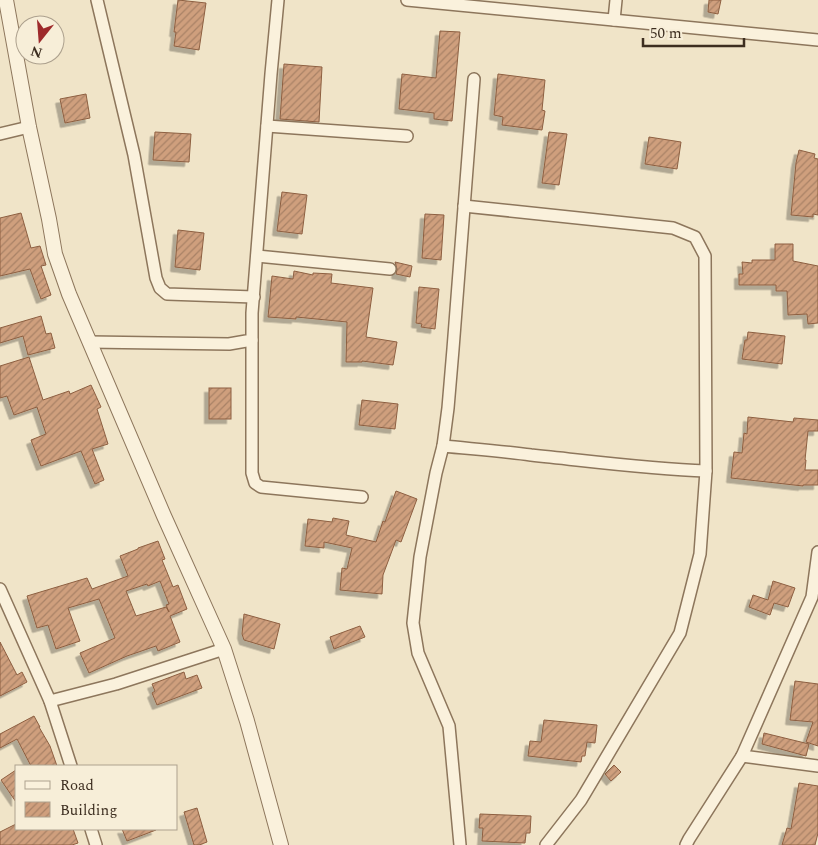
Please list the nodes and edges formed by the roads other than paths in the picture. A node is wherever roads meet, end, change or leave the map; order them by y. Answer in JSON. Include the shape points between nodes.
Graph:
{"nodes":[{"id":1,"x":6,"y":0,"type":"edge"},
{"id":2,"x":97,"y":0,"type":"edge"},
{"id":3,"x":278,"y":0,"type":"edge"},
{"id":4,"x":407,"y":0,"type":"edge"},
{"id":5,"x":616,"y":0,"type":"edge"},
{"id":6,"x":614,"y":20,"type":"junction"},
{"id":7,"x":818,"y":40,"type":"edge"},
{"id":8,"x":474,"y":79,"type":"dead end"},
{"id":9,"x":266,"y":126,"type":"junction"},
{"id":10,"x":29,"y":127,"type":"junction"},
{"id":11,"x":0,"y":134,"type":"edge"},
{"id":12,"x":406,"y":136,"type":"dead end"},
{"id":13,"x":464,"y":206,"type":"junction"},
{"id":14,"x":257,"y":256,"type":"junction"},
{"id":15,"x":390,"y":268,"type":"dead end"},
{"id":16,"x":254,"y":297,"type":"junction"},
{"id":17,"x":252,"y":340,"type":"junction"},
{"id":18,"x":89,"y":342,"type":"junction"},
{"id":19,"x":443,"y":446,"type":"junction"},
{"id":20,"x":706,"y":471,"type":"junction"},
{"id":21,"x":362,"y":497,"type":"dead end"},
{"id":22,"x":818,"y":552,"type":"edge"},
{"id":23,"x":0,"y":589,"type":"edge"},
{"id":24,"x":815,"y":597,"type":"edge"},
{"id":25,"x":224,"y":649,"type":"junction"},
{"id":26,"x":50,"y":701,"type":"junction"},
{"id":27,"x":742,"y":756,"type":"junction"},
{"id":28,"x":71,"y":765,"type":"edge"},
{"id":29,"x":818,"y":766,"type":"edge"},
{"id":30,"x":91,"y":830,"type":"edge"},
{"id":31,"x":96,"y":845,"type":"edge"},
{"id":32,"x":281,"y":845,"type":"edge"},
{"id":33,"x":460,"y":845,"type":"edge"},
{"id":34,"x":546,"y":845,"type":"edge"},
{"id":35,"x":686,"y":845,"type":"edge"}],
"edges":[{"from":1,"to":10,"type":"street"},
{"from":2,"to":16,"type":"street","via":[[134,155],[160,288],[167,294]]},
{"from":3,"to":9,"type":"street"},
{"from":4,"to":6,"type":"street"},
{"from":5,"to":6,"type":"street"},
{"from":6,"to":7,"type":"street"},
{"from":8,"to":13,"type":"street"},
{"from":9,"to":12,"type":"street"},
{"from":9,"to":14,"type":"street"},
{"from":10,"to":11,"type":"street"},
{"from":10,"to":18,"type":"street","via":[[55,254]]},
{"from":13,"to":19,"type":"street"},
{"from":13,"to":20,"type":"street","via":[[673,228],[696,237],[705,256]]},
{"from":14,"to":15,"type":"street"},
{"from":14,"to":16,"type":"street"},
{"from":16,"to":17,"type":"street"},
{"from":17,"to":18,"type":"street","via":[[230,344]]},
{"from":17,"to":21,"type":"street","via":[[252,472],[255,483],[261,487]]},
{"from":18,"to":25,"type":"street"},
{"from":19,"to":20,"type":"street","via":[[632,467]]},
{"from":19,"to":33,"type":"street","via":[[420,557],[413,623],[418,653],[449,726]]},
{"from":20,"to":34,"type":"street","via":[[700,554],[680,632],[581,800]]},
{"from":22,"to":24,"type":"street"},
{"from":23,"to":26,"type":"street"},
{"from":24,"to":27,"type":"street"},
{"from":25,"to":26,"type":"street","via":[[116,684]]},
{"from":25,"to":32,"type":"street"},
{"from":26,"to":28,"type":"street"},
{"from":27,"to":29,"type":"street"},
{"from":27,"to":35,"type":"street"},
{"from":30,"to":31,"type":"street"}]}
